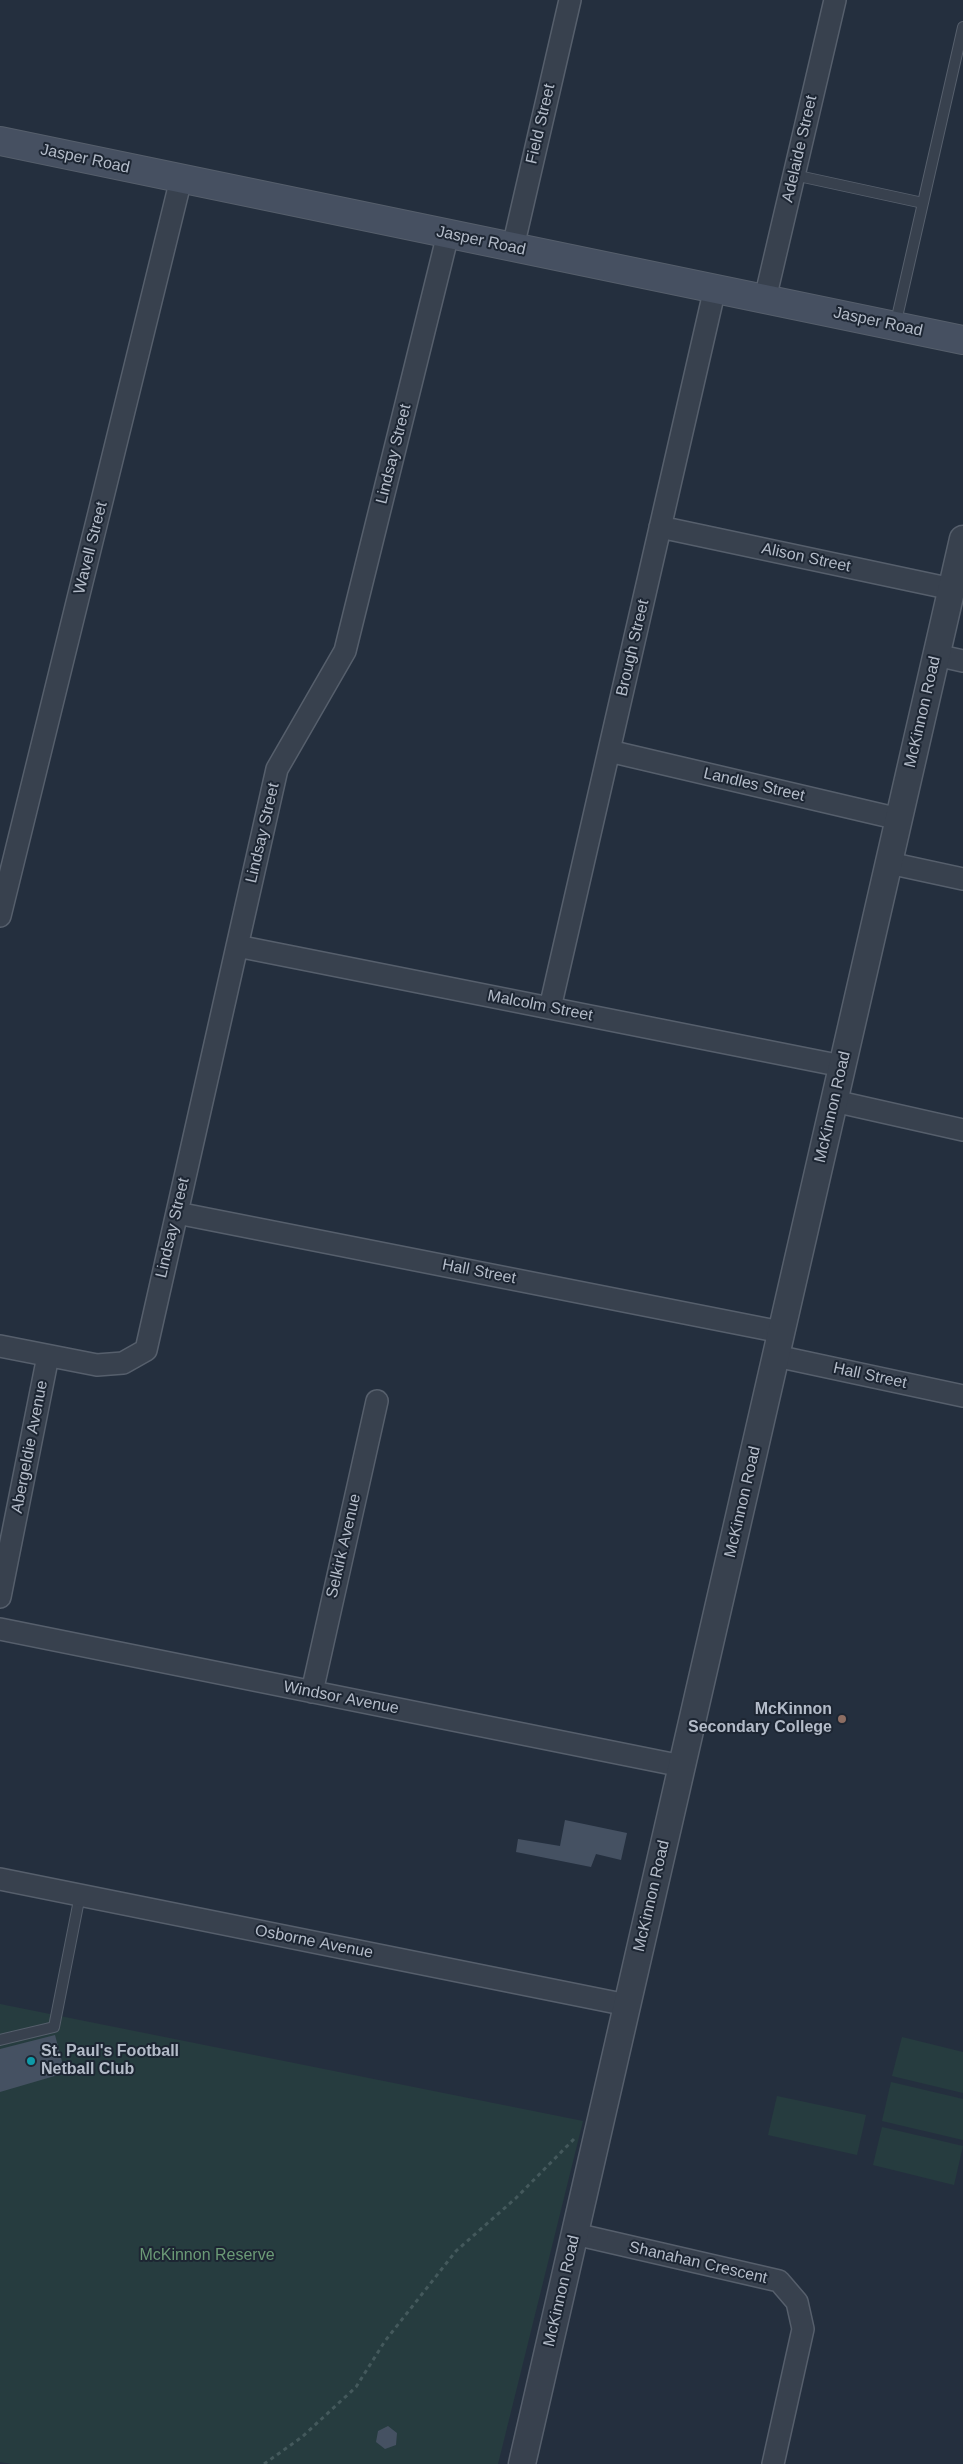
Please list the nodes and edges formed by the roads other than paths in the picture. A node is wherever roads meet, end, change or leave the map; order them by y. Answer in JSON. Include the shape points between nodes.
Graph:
{"nodes":[{"id":1,"x":570,"y":0,"type":"edge"},
{"id":2,"x":835,"y":0,"type":"edge"},
{"id":3,"x":963,"y":27,"type":"edge"},
{"id":4,"x":0,"y":142,"type":"edge"},
{"id":5,"x":794,"y":175,"type":"junction"},
{"id":6,"x":181,"y":179,"type":"junction"},
{"id":7,"x":923,"y":203,"type":"junction"},
{"id":8,"x":448,"y":234,"type":"junction"},
{"id":9,"x":513,"y":247,"type":"junction"},
{"id":10,"x":714,"y":288,"type":"junction"},
{"id":11,"x":765,"y":299,"type":"junction"},
{"id":12,"x":895,"y":326,"type":"junction"},
{"id":13,"x":963,"y":340,"type":"edge"},
{"id":14,"x":660,"y":527,"type":"junction"},
{"id":15,"x":963,"y":539,"type":"edge"},
{"id":16,"x":952,"y":589,"type":"junction"},
{"id":17,"x":936,"y":655,"type":"junction"},
{"id":18,"x":963,"y":661,"type":"edge"},
{"id":19,"x":610,"y":751,"type":"junction"},
{"id":20,"x":899,"y":819,"type":"junction"},
{"id":21,"x":889,"y":863,"type":"junction"},
{"id":22,"x":963,"y":879,"type":"edge"},
{"id":23,"x":0,"y":916,"type":"edge"},
{"id":24,"x":237,"y":946,"type":"junction"},
{"id":25,"x":550,"y":1008,"type":"junction"},
{"id":26,"x":842,"y":1066,"type":"junction"},
{"id":27,"x":834,"y":1101,"type":"junction"},
{"id":28,"x":963,"y":1130,"type":"edge"},
{"id":29,"x":177,"y":1213,"type":"junction"},
{"id":30,"x":779,"y":1344,"type":"junction"},
{"id":31,"x":0,"y":1346,"type":"edge"},
{"id":32,"x":48,"y":1356,"type":"junction"},
{"id":33,"x":963,"y":1396,"type":"edge"},
{"id":34,"x":377,"y":1401,"type":"dead end"},
{"id":35,"x":0,"y":1597,"type":"edge"},
{"id":36,"x":0,"y":1629,"type":"edge"},
{"id":37,"x":312,"y":1692,"type":"junction"},
{"id":38,"x":682,"y":1766,"type":"junction"},
{"id":39,"x":0,"y":1880,"type":"edge"},
{"id":40,"x":80,"y":1896,"type":"junction"},
{"id":41,"x":627,"y":2005,"type":"junction"},
{"id":42,"x":0,"y":2040,"type":"edge"},
{"id":43,"x":575,"y":2234,"type":"junction"},
{"id":44,"x":522,"y":2464,"type":"edge"},
{"id":45,"x":773,"y":2464,"type":"edge"}],
"edges":[{"from":1,"to":9,"type":"street","name":"Field Street"},
{"from":2,"to":5,"type":"street","name":"Adelaide Street"},
{"from":3,"to":7,"type":"lane"},
{"from":4,"to":6,"type":"main road","name":"Jasper Road"},
{"from":5,"to":7,"type":"lane"},
{"from":5,"to":11,"type":"street","name":"Adelaide Street"},
{"from":6,"to":8,"type":"main road","name":"Jasper Road"},
{"from":6,"to":23,"type":"street","name":"Wavell Street"},
{"from":7,"to":12,"type":"lane"},
{"from":8,"to":9,"type":"main road","name":"Jasper Road"},
{"from":8,"to":24,"type":"street","name":"Lindsay Street","via":[[345,651],[277,769]]},
{"from":9,"to":10,"type":"main road","name":"Jasper Road"},
{"from":10,"to":11,"type":"main road","name":"Jasper Road"},
{"from":10,"to":14,"type":"street","name":"Brough Street"},
{"from":11,"to":12,"type":"main road","name":"Jasper Road"},
{"from":12,"to":13,"type":"main road","name":"Jasper Road"},
{"from":14,"to":16,"type":"street","name":"Alison Street"},
{"from":14,"to":19,"type":"street","name":"Brough Street"},
{"from":15,"to":16,"type":"street","name":"McKinnon Road"},
{"from":16,"to":17,"type":"street","name":"McKinnon Road"},
{"from":17,"to":18,"type":"street"},
{"from":17,"to":20,"type":"street","name":"McKinnon Road"},
{"from":19,"to":20,"type":"street","name":"Landles Street"},
{"from":19,"to":25,"type":"street","name":"Brough Street"},
{"from":20,"to":21,"type":"street","name":"McKinnon Road"},
{"from":21,"to":22,"type":"street"},
{"from":21,"to":26,"type":"street","name":"McKinnon Road"},
{"from":24,"to":25,"type":"street","name":"Malcolm Street"},
{"from":24,"to":29,"type":"street","name":"Lindsay Street"},
{"from":25,"to":26,"type":"street","name":"Malcolm Street"},
{"from":26,"to":27,"type":"street","name":"McKinnon Road"},
{"from":27,"to":28,"type":"street"},
{"from":27,"to":30,"type":"street","name":"McKinnon Road"},
{"from":29,"to":30,"type":"street","name":"Hall Street"},
{"from":29,"to":32,"type":"street","name":"Lindsay Street","via":[[146,1350],[123,1363],[97,1365]]},
{"from":30,"to":33,"type":"street","name":"Hall Street"},
{"from":30,"to":38,"type":"street","name":"McKinnon Road"},
{"from":31,"to":32,"type":"street","name":"Lindsay Street"},
{"from":32,"to":35,"type":"street","name":"Abergeldie Avenue"},
{"from":34,"to":37,"type":"street","name":"Selkirk Avenue"},
{"from":36,"to":37,"type":"street","name":"Windsor Avenue"},
{"from":37,"to":38,"type":"street","name":"Windsor Avenue"},
{"from":38,"to":41,"type":"street","name":"McKinnon Road"},
{"from":39,"to":40,"type":"street","name":"Osborne Avenue"},
{"from":40,"to":41,"type":"street","name":"Osborne Avenue"},
{"from":40,"to":42,"type":"lane","via":[[54,2028]]},
{"from":41,"to":43,"type":"street","name":"McKinnon Road"},
{"from":43,"to":44,"type":"street","name":"McKinnon Road"},
{"from":43,"to":45,"type":"street","name":"Shanahan Crescent","via":[[779,2281],[798,2302],[803,2329]]}]}
